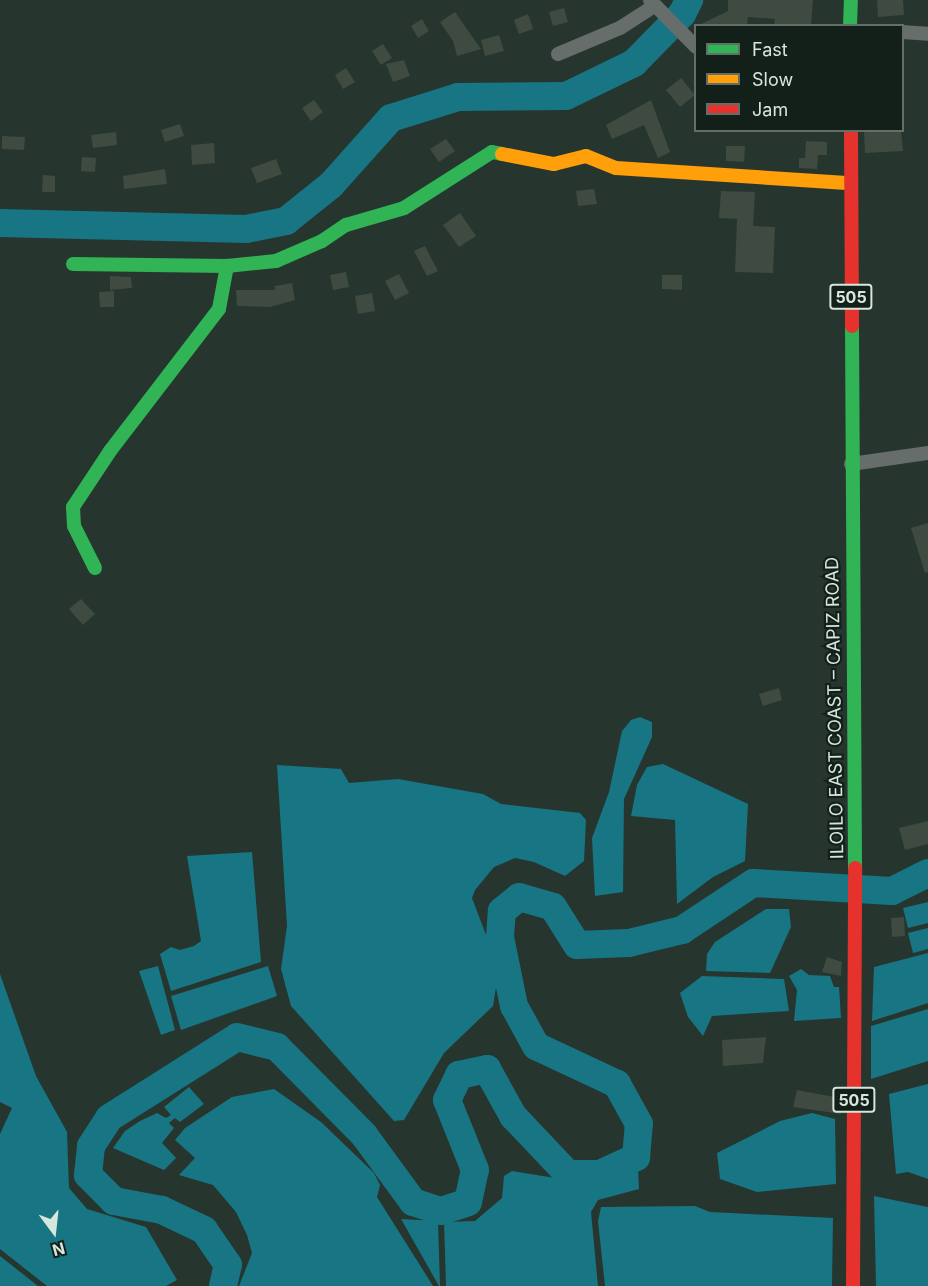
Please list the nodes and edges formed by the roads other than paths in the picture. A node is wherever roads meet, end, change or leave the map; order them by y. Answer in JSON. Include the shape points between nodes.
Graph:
{"nodes":[{"id":1,"x":851,"y":0,"type":"edge"},
{"id":2,"x":652,"y":3,"type":"edge"},
{"id":3,"x":850,"y":24,"type":"edge"},
{"id":4,"x":904,"y":32,"type":"edge"},
{"id":5,"x":928,"y":34,"type":"edge"},
{"id":6,"x":694,"y":44,"type":"edge"},
{"id":7,"x":558,"y":54,"type":"dead end"},
{"id":8,"x":851,"y":132,"type":"edge"},
{"id":9,"x":852,"y":183,"type":"junction"},
{"id":10,"x":73,"y":264,"type":"dead end"},
{"id":11,"x":227,"y":266,"type":"junction"},
{"id":12,"x":928,"y":453,"type":"edge"},
{"id":13,"x":851,"y":464,"type":"junction"},
{"id":14,"x":95,"y":568,"type":"dead end"},
{"id":15,"x":853,"y":1286,"type":"edge"}],
"edges":[{"from":1,"to":3,"type":"main road"},
{"from":2,"to":6,"type":"street"},
{"from":2,"to":7,"type":"street","via":[[620,28]]},
{"from":4,"to":5,"type":"street"},
{"from":8,"to":9,"type":"main road","name":"ILOILO EAST COAST – CAPIZ ROAD","number":"505"},
{"from":9,"to":11,"type":"main road","via":[[616,168],[586,156],[554,164],[492,152],[404,208],[346,225],[322,241],[276,261]]},
{"from":9,"to":13,"type":"main road","name":"ILOILO EAST COAST – CAPIZ ROAD","number":"505"},
{"from":10,"to":11,"type":"main road"},
{"from":11,"to":14,"type":"main road","via":[[219,309],[110,451],[73,507],[74,526]]},
{"from":12,"to":13,"type":"street"},
{"from":13,"to":15,"type":"main road","name":"ILOILO EAST COAST – CAPIZ ROAD","number":"505"}]}
